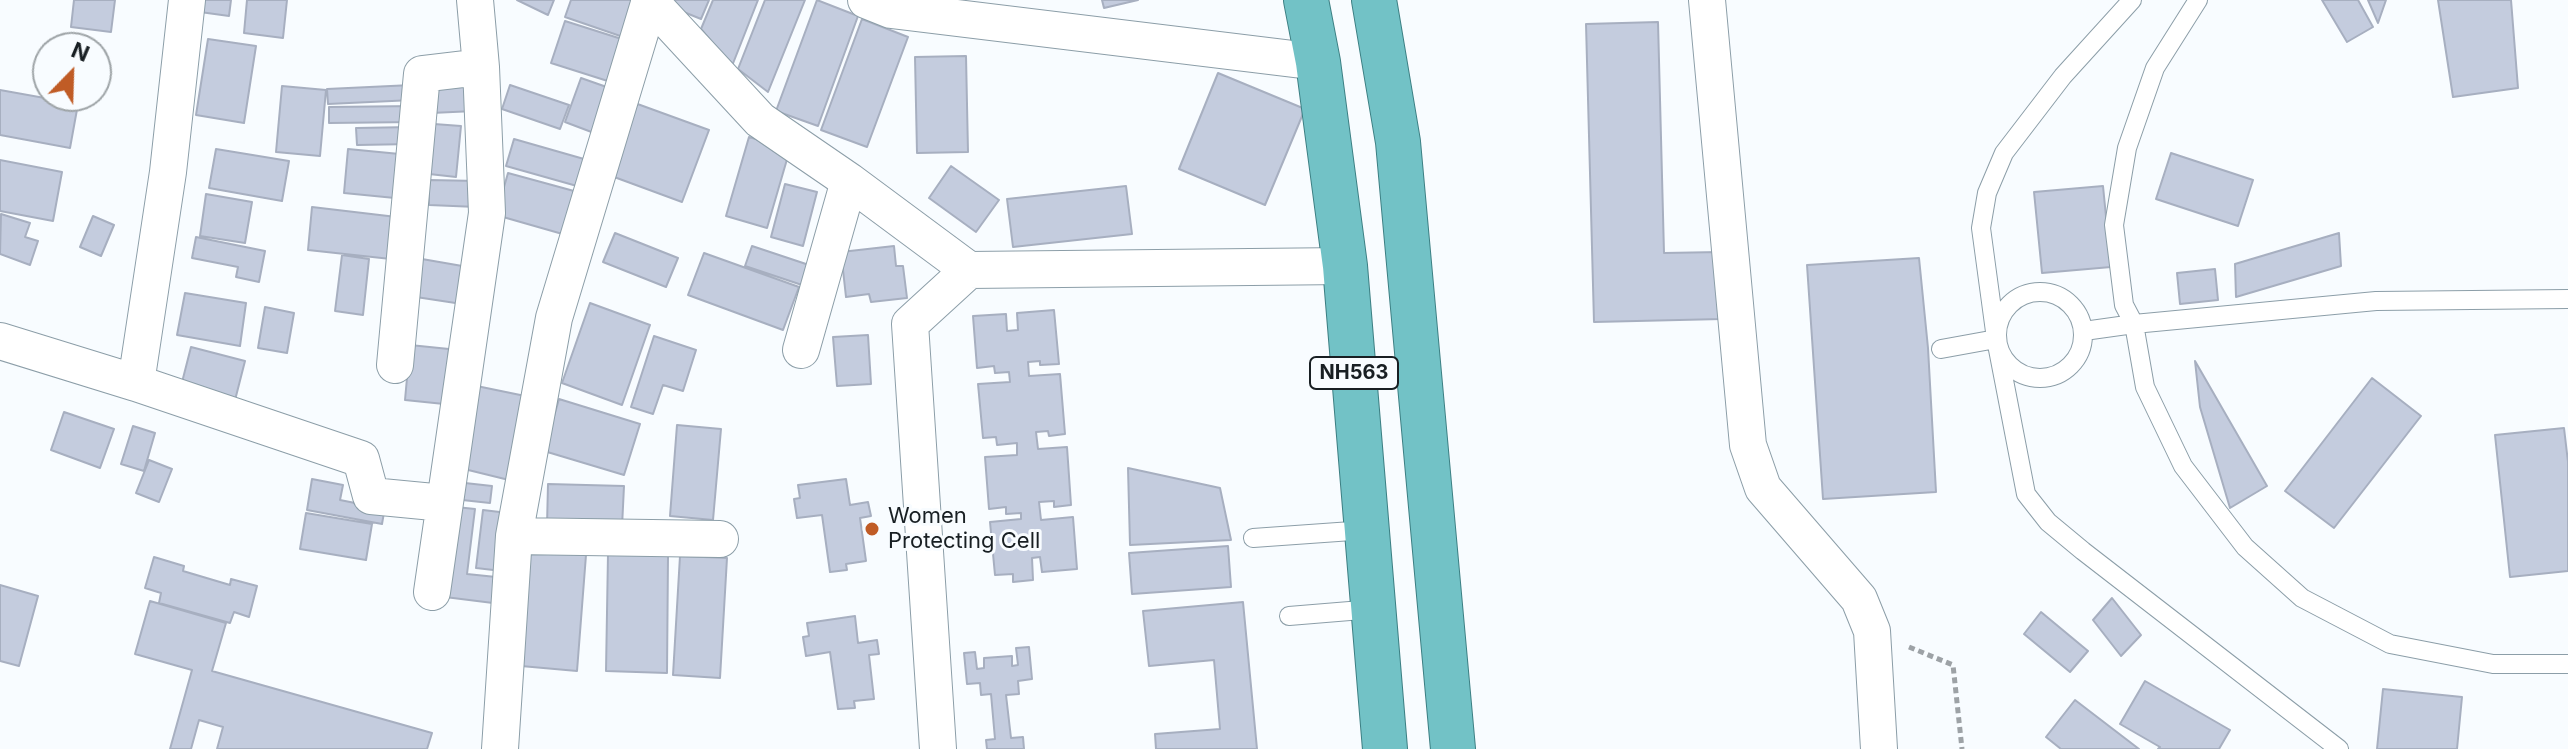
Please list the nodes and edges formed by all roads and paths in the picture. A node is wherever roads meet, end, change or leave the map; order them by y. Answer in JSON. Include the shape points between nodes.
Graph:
{"nodes":[{"id":1,"x":187,"y":0,"type":"edge"},
{"id":2,"x":475,"y":0,"type":"edge"},
{"id":3,"x":650,"y":0,"type":"edge"},
{"id":4,"x":866,"y":0,"type":"edge"},
{"id":5,"x":1306,"y":0,"type":"edge"},
{"id":6,"x":1374,"y":0,"type":"edge"},
{"id":7,"x":1707,"y":0,"type":"edge"},
{"id":8,"x":2132,"y":0,"type":"edge"},
{"id":9,"x":2198,"y":0,"type":"edge"},
{"id":10,"x":1318,"y":62,"type":"junction"},
{"id":11,"x":481,"y":67,"type":"junction"},
{"id":12,"x":849,"y":181,"type":"junction"},
{"id":13,"x":1345,"y":266,"type":"junction"},
{"id":14,"x":969,"y":270,"type":"junction"},
{"id":15,"x":2568,"y":299,"type":"edge"},
{"id":16,"x":2134,"y":324,"type":"junction"},
{"id":17,"x":2084,"y":331,"type":"junction"},
{"id":18,"x":1996,"y":339,"type":"junction"},
{"id":19,"x":0,"y":341,"type":"edge"},
{"id":20,"x":1941,"y":349,"type":"dead end"},
{"id":21,"x":801,"y":350,"type":"dead end"},
{"id":22,"x":395,"y":365,"type":"dead end"},
{"id":23,"x":136,"y":383,"type":"junction"},
{"id":24,"x":1358,"y":417,"type":"junction"},
{"id":25,"x":1423,"y":419,"type":"junction"},
{"id":26,"x":444,"y":503,"type":"junction"},
{"id":27,"x":1367,"y":530,"type":"junction"},
{"id":28,"x":514,"y":536,"type":"junction"},
{"id":29,"x":1253,"y":538,"type":"dead end"},
{"id":30,"x":720,"y":539,"type":"dead end"},
{"id":31,"x":432,"y":592,"type":"dead end"},
{"id":32,"x":1374,"y":609,"type":"junction"},
{"id":33,"x":1289,"y":616,"type":"dead end"},
{"id":34,"x":1872,"y":631,"type":"junction"},
{"id":35,"x":2568,"y":664,"type":"edge"},
{"id":36,"x":500,"y":749,"type":"edge"},
{"id":37,"x":938,"y":749,"type":"edge"},
{"id":38,"x":1385,"y":749,"type":"edge"},
{"id":39,"x":1453,"y":749,"type":"edge"},
{"id":40,"x":1879,"y":749,"type":"edge"},
{"id":41,"x":1962,"y":749,"type":"edge"},
{"id":42,"x":2339,"y":749,"type":"edge"}],
"edges":[{"from":1,"to":23,"type":"street"},
{"from":2,"to":11,"type":"street"},
{"from":3,"to":12,"type":"street","via":[[760,120]]},
{"from":3,"to":28,"type":"street","via":[[554,318]]},
{"from":4,"to":10,"type":"street","via":[[891,10]]},
{"from":5,"to":10,"type":"highway","number":"NH563"},
{"from":6,"to":25,"type":"highway","number":"NH563","via":[[1398,142]]},
{"from":7,"to":34,"type":"street","via":[[1748,445],[1763,488],[1859,599]]},
{"from":8,"to":18,"type":"lane","via":[[2063,76],[2004,153],[1987,193],[1981,228]]},
{"from":9,"to":16,"type":"lane","via":[[2155,68],[2127,148],[2114,225],[2124,305]]},
{"from":10,"to":13,"type":"highway","number":"NH563"},
{"from":11,"to":22,"type":"street","via":[[422,74]]},
{"from":11,"to":26,"type":"street","via":[[487,213]]},
{"from":12,"to":14,"type":"street"},
{"from":12,"to":21,"type":"street"},
{"from":13,"to":14,"type":"street"},
{"from":13,"to":24,"type":"highway","number":"NH563"},
{"from":14,"to":37,"type":"street","via":[[910,324]]},
{"from":15,"to":16,"type":"lane","via":[[2376,301]]},
{"from":16,"to":17,"type":"lane"},
{"from":16,"to":35,"type":"lane","via":[[2145,387],[2183,466],[2245,547],[2302,598],[2390,644],[2493,664]]},
{"from":17,"to":18,"type":"lane","via":[[2076,360],[2066,371],[2036,379],[2009,366]]},
{"from":17,"to":18,"type":"lane","via":[[2071,304],[2058,295],[2028,292],[2004,310]]},
{"from":18,"to":20,"type":"lane"},
{"from":18,"to":42,"type":"lane","via":[[2026,494],[2048,522]]},
{"from":19,"to":23,"type":"street"},
{"from":23,"to":26,"type":"street","via":[[361,459],[371,496]]},
{"from":24,"to":25,"type":"highway"},
{"from":24,"to":27,"type":"highway","number":"NH563"},
{"from":25,"to":39,"type":"highway","number":"NH563"},
{"from":26,"to":31,"type":"street"},
{"from":27,"to":29,"type":"lane"},
{"from":27,"to":32,"type":"highway","number":"NH563"},
{"from":28,"to":30,"type":"street"},
{"from":28,"to":36,"type":"street"},
{"from":32,"to":33,"type":"lane"},
{"from":32,"to":38,"type":"highway","number":"NH563"},
{"from":34,"to":40,"type":"street"},
{"from":34,"to":41,"type":"path","via":[[1953,665]]}]}
